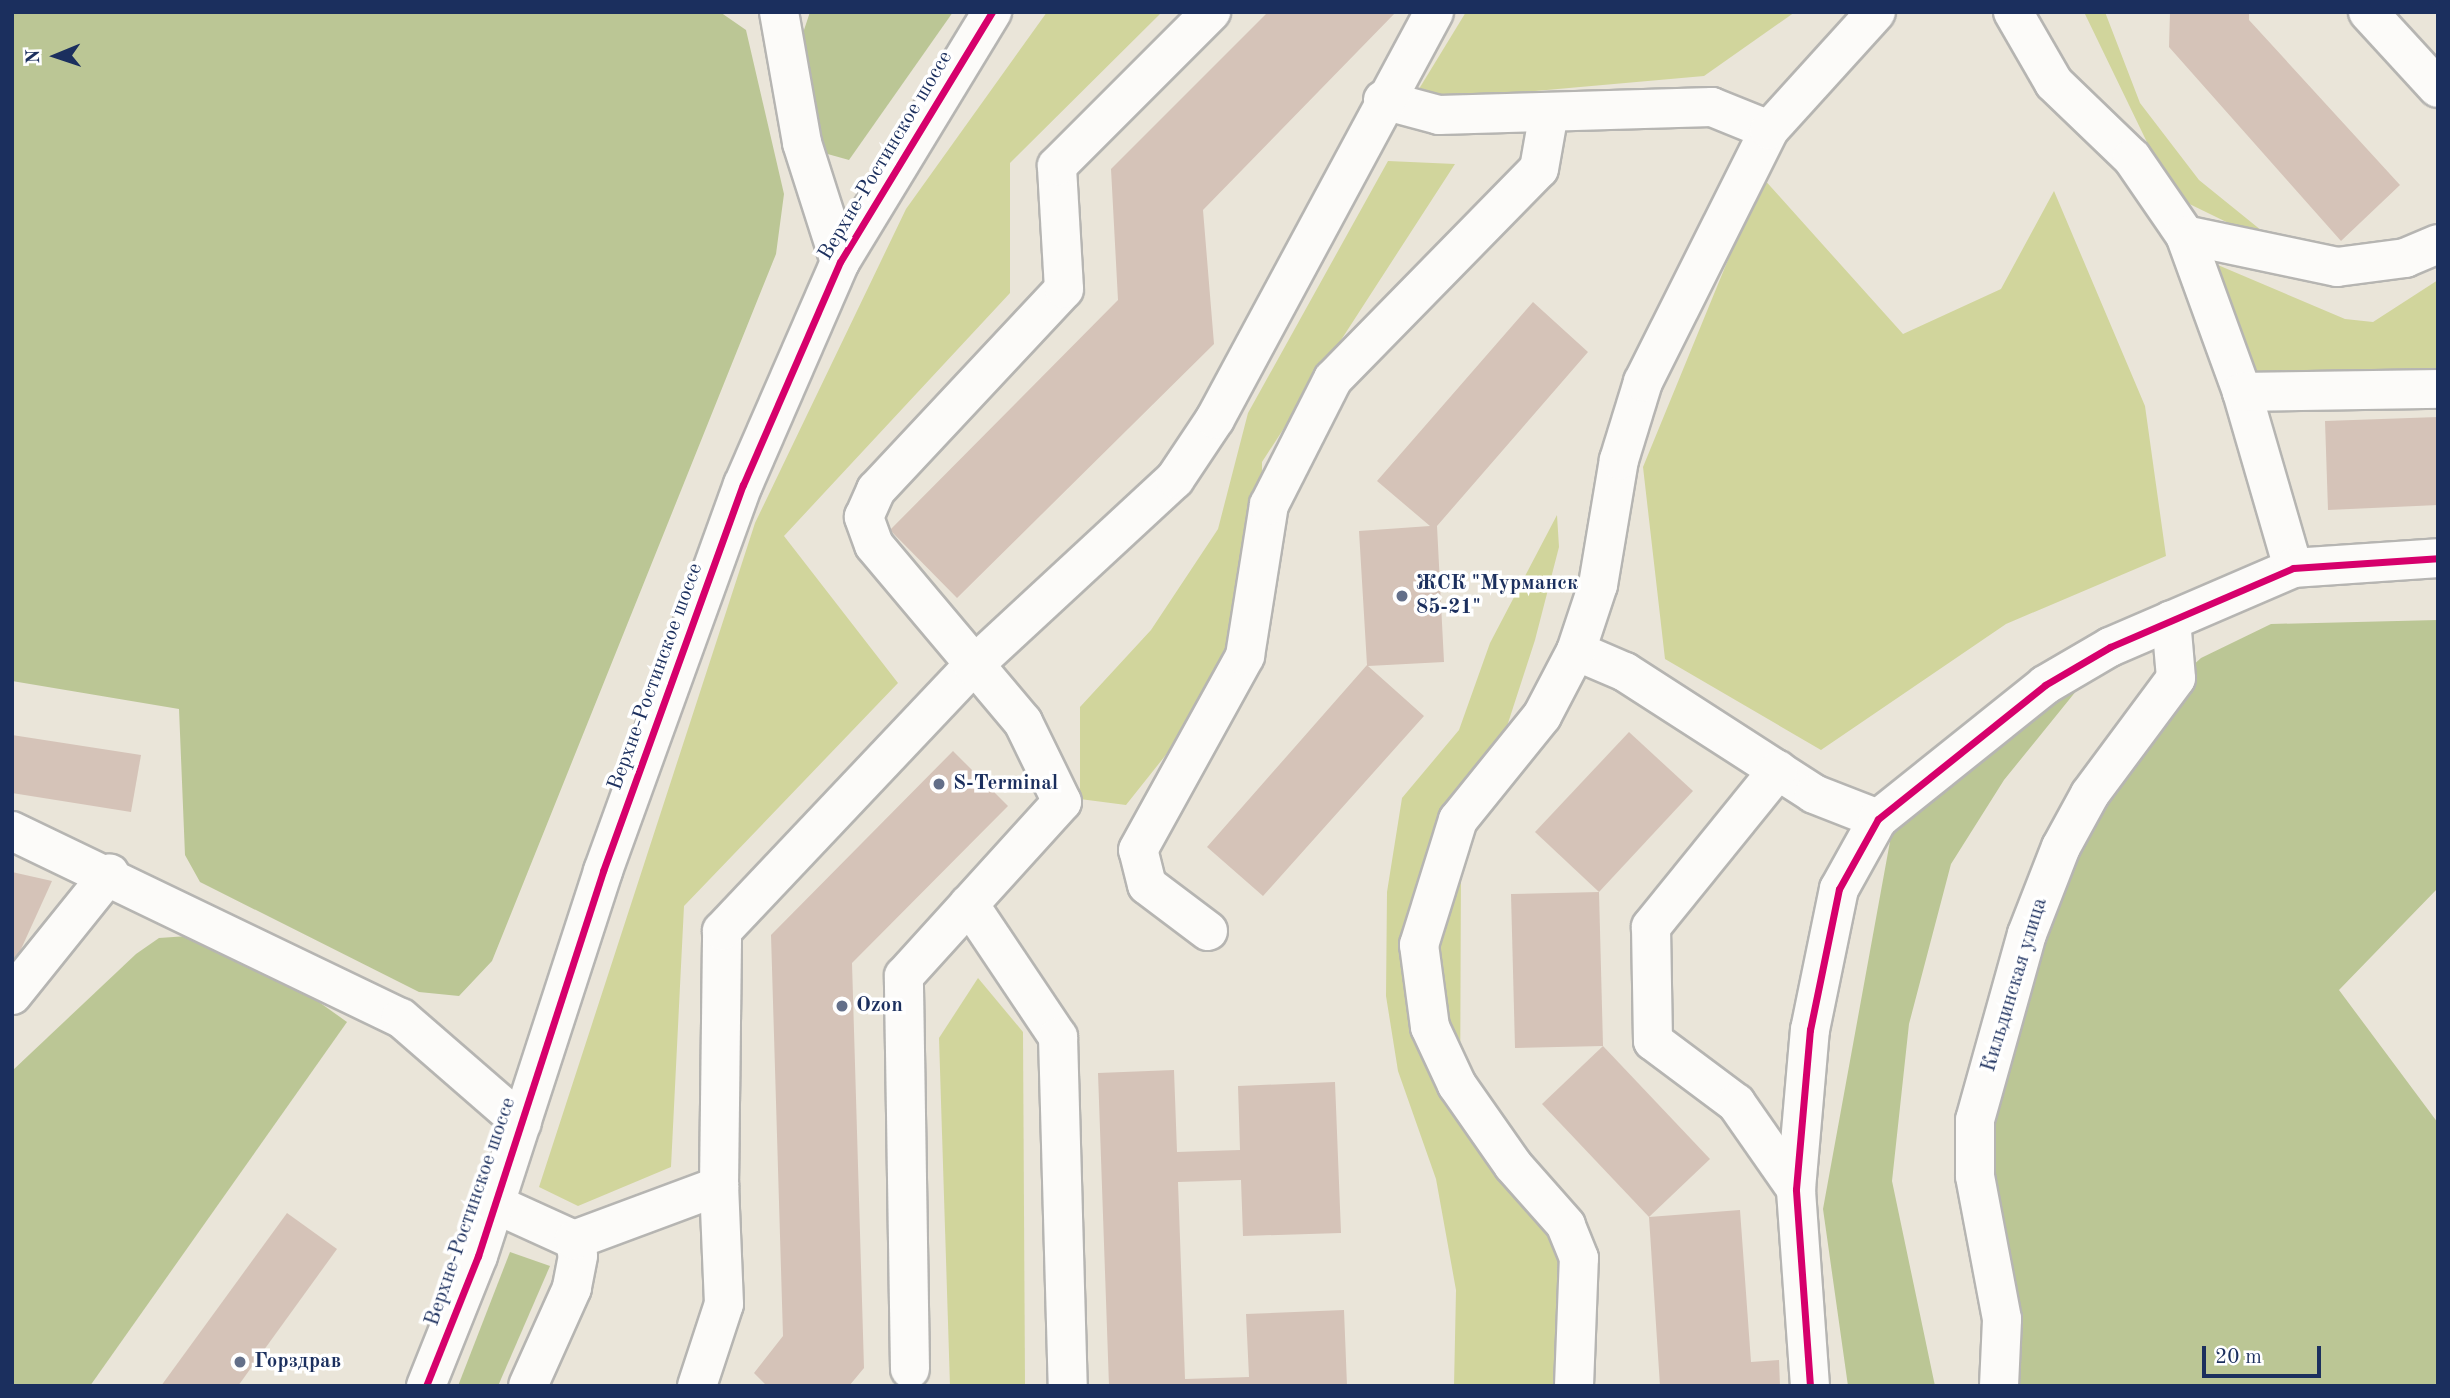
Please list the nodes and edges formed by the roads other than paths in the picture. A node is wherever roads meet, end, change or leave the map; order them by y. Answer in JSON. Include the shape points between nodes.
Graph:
{"nodes":[{"id":1,"x":779,"y":12,"type":"edge"},
{"id":2,"x":992,"y":12,"type":"edge"},
{"id":3,"x":1211,"y":12,"type":"edge"},
{"id":4,"x":1434,"y":12,"type":"edge"},
{"id":5,"x":1877,"y":12,"type":"edge"},
{"id":6,"x":2012,"y":12,"type":"edge"},
{"id":7,"x":2368,"y":12,"type":"edge"},
{"id":8,"x":2437,"y":85,"type":"edge"},
{"id":9,"x":1383,"y":100,"type":"junction"},
{"id":10,"x":1549,"y":112,"type":"junction"},
{"id":11,"x":1769,"y":130,"type":"junction"},
{"id":12,"x":2185,"y":235,"type":"junction"},
{"id":13,"x":2438,"y":244,"type":"edge"},
{"id":14,"x":840,"y":262,"type":"junction"},
{"id":15,"x":2438,"y":389,"type":"edge"},
{"id":16,"x":2242,"y":392,"type":"junction"},
{"id":17,"x":2438,"y":558,"type":"edge"},
{"id":18,"x":2293,"y":568,"type":"junction"},
{"id":19,"x":2171,"y":620,"type":"junction"},
{"id":20,"x":1576,"y":651,"type":"junction"},
{"id":21,"x":973,"y":666,"type":"junction"},
{"id":22,"x":1778,"y":770,"type":"junction"},
{"id":23,"x":1878,"y":819,"type":"junction"},
{"id":24,"x":12,"y":831,"type":"edge"},
{"id":25,"x":110,"y":873,"type":"junction"},
{"id":26,"x":970,"y":904,"type":"junction"},
{"id":27,"x":1208,"y":931,"type":"dead end"},
{"id":28,"x":12,"y":995,"type":"edge"},
{"id":29,"x":522,"y":1123,"type":"junction"},
{"id":30,"x":719,"y":1186,"type":"junction"},
{"id":31,"x":1796,"y":1189,"type":"junction"},
{"id":32,"x":495,"y":1204,"type":"junction"},
{"id":33,"x":574,"y":1240,"type":"junction"},
{"id":34,"x":909,"y":1369,"type":"dead end"},
{"id":35,"x":426,"y":1386,"type":"edge"},
{"id":36,"x":528,"y":1386,"type":"edge"},
{"id":37,"x":697,"y":1386,"type":"edge"},
{"id":38,"x":1068,"y":1386,"type":"edge"},
{"id":39,"x":1574,"y":1386,"type":"edge"},
{"id":40,"x":1810,"y":1386,"type":"edge"},
{"id":41,"x":1999,"y":1386,"type":"edge"}],
"edges":[{"from":1,"to":14,"type":"street","via":[[802,143]]},
{"from":2,"to":14,"type":"street","name":"Верхне-Ростинское шоссе"},
{"from":3,"to":21,"type":"street","via":[[1057,166],[1064,289],[868,502],[864,517],[874,545]]},
{"from":4,"to":9,"type":"street"},
{"from":5,"to":11,"type":"street"},
{"from":6,"to":12,"type":"street","via":[[2054,83],[2132,158]]},
{"from":7,"to":8,"type":"street"},
{"from":9,"to":10,"type":"street","via":[[1439,115]]},
{"from":9,"to":21,"type":"street","via":[[1215,419],[1175,479]]},
{"from":10,"to":11,"type":"street","via":[[1712,107]]},
{"from":10,"to":27,"type":"street","via":[[1539,169],[1333,379],[1269,505],[1245,656],[1138,850],[1147,885]]},
{"from":11,"to":20,"type":"street","via":[[1643,382],[1619,460],[1598,585]]},
{"from":12,"to":13,"type":"street","via":[[2337,267],[2405,258]]},
{"from":12,"to":16,"type":"street"},
{"from":14,"to":29,"type":"street","name":"Верхне-Ростинское шоссе","via":[[743,485],[603,871]]},
{"from":15,"to":16,"type":"street"},
{"from":16,"to":18,"type":"street"},
{"from":17,"to":18,"type":"street"},
{"from":18,"to":19,"type":"street"},
{"from":19,"to":23,"type":"street","via":[[2045,685]]},
{"from":19,"to":41,"type":"street","name":"Кильдинская улица","via":[[2176,678],[2090,794],[2061,847],[2027,934],[1975,1120],[1975,1176],[2002,1319]]},
{"from":20,"to":22,"type":"street","via":[[1625,672]]},
{"from":20,"to":39,"type":"street","via":[[1542,716],[1458,820],[1419,945],[1430,1027],[1457,1085],[1513,1165],[1566,1225],[1579,1258]]},
{"from":21,"to":26,"type":"street","via":[[1023,722],[1062,802]]},
{"from":21,"to":30,"type":"street","via":[[722,931]]},
{"from":22,"to":23,"type":"street","via":[[1814,794]]},
{"from":22,"to":31,"type":"street","via":[[1651,927],[1653,1041],[1736,1103]]},
{"from":23,"to":31,"type":"street","via":[[1839,889],[1820,960]]},
{"from":24,"to":25,"type":"street"},
{"from":25,"to":28,"type":"street"},
{"from":25,"to":29,"type":"street","via":[[401,1018]]},
{"from":26,"to":34,"type":"street","via":[[904,976]]},
{"from":26,"to":38,"type":"street","via":[[1058,1037]]},
{"from":29,"to":32,"type":"street","name":"Верхне-Ростинское шоссе"},
{"from":30,"to":33,"type":"street"},
{"from":30,"to":37,"type":"street","via":[[724,1304]]},
{"from":31,"to":40,"type":"street"},
{"from":32,"to":33,"type":"street"},
{"from":32,"to":35,"type":"street","name":"Верхне-Ростинское шоссе"},
{"from":33,"to":36,"type":"street","via":[[572,1287]]}]}
